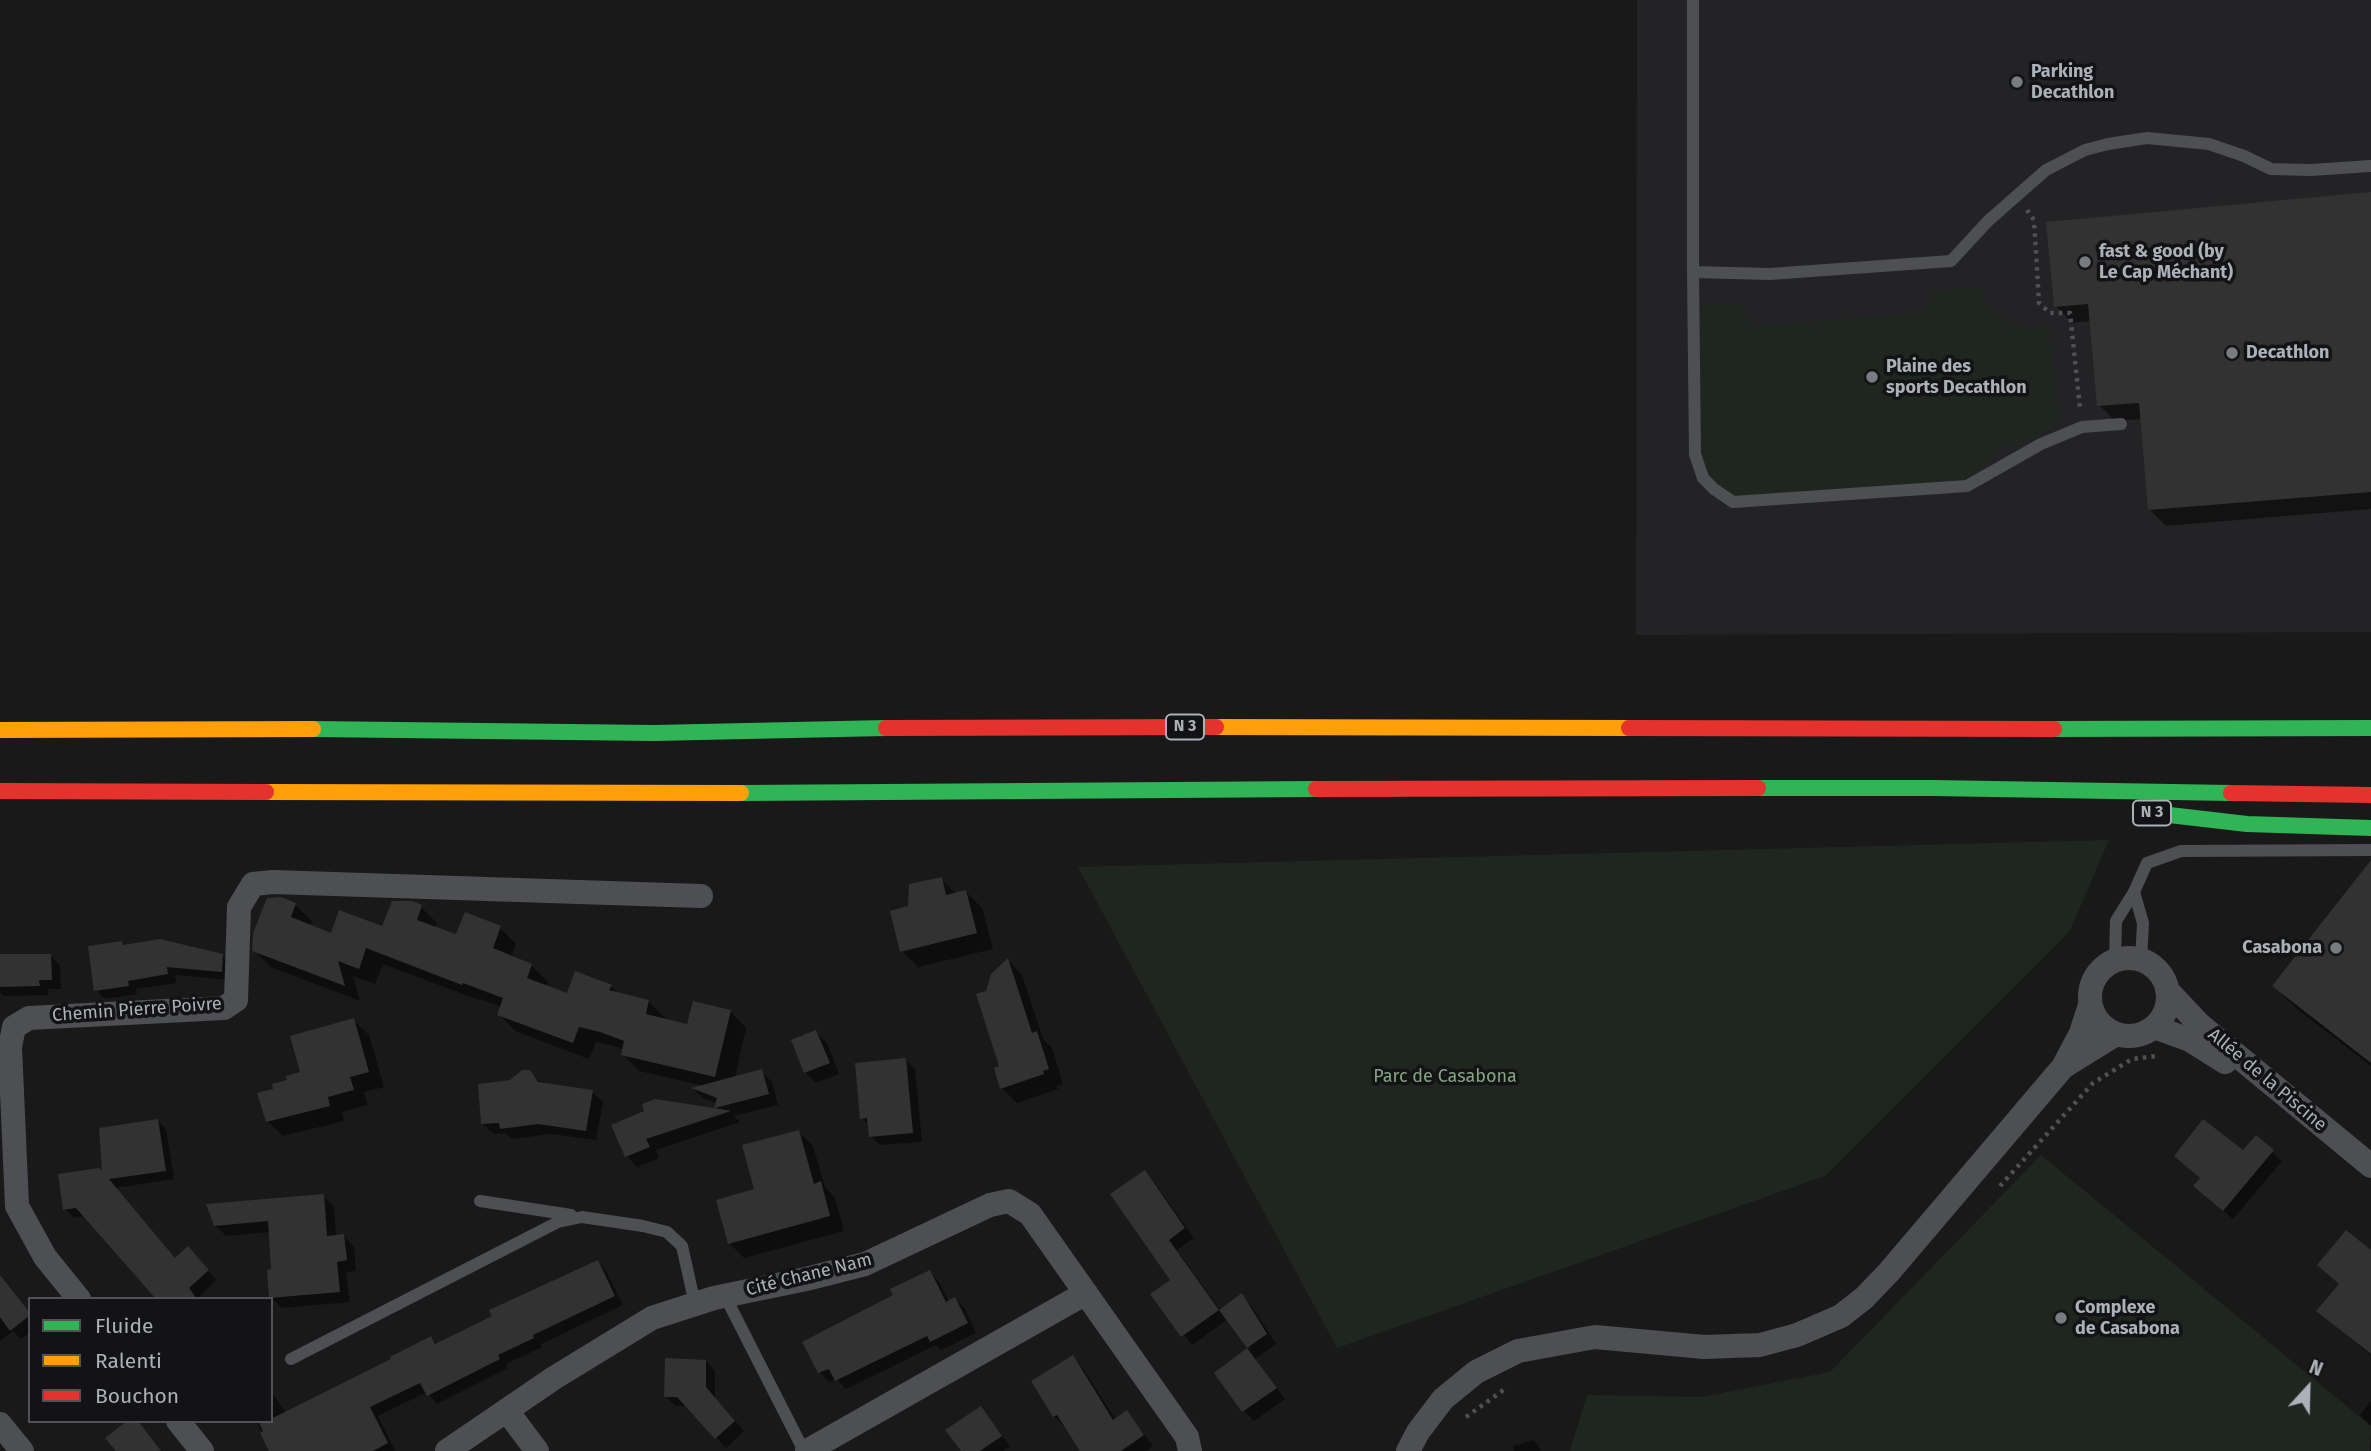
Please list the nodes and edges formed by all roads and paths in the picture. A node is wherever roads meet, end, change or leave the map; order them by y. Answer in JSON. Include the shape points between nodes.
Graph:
{"nodes":[{"id":1,"x":1693,"y":0,"type":"edge"},
{"id":2,"x":2371,"y":166,"type":"edge"},
{"id":3,"x":2015,"y":196,"type":"junction"},
{"id":4,"x":1693,"y":272,"type":"junction"},
{"id":5,"x":2120,"y":424,"type":"dead end"},
{"id":6,"x":2082,"y":426,"type":"junction"},
{"id":7,"x":2371,"y":728,"type":"edge"},
{"id":8,"x":0,"y":730,"type":"edge"},
{"id":9,"x":1934,"y":788,"type":"junction"},
{"id":10,"x":0,"y":791,"type":"edge"},
{"id":11,"x":2371,"y":795,"type":"edge"},
{"id":12,"x":2097,"y":807,"type":"dead end"},
{"id":13,"x":2138,"y":812,"type":"dead end"},
{"id":14,"x":2371,"y":828,"type":"edge"},
{"id":15,"x":2371,"y":850,"type":"edge"},
{"id":16,"x":2134,"y":892,"type":"junction"},
{"id":17,"x":701,"y":896,"type":"dead end"},
{"id":18,"x":2115,"y":961,"type":"junction"},
{"id":19,"x":2141,"y":961,"type":"junction"},
{"id":20,"x":2167,"y":990,"type":"junction"},
{"id":21,"x":2090,"y":1005,"type":"junction"},
{"id":22,"x":2154,"y":1027,"type":"junction"},
{"id":23,"x":2116,"y":1034,"type":"junction"},
{"id":24,"x":2158,"y":1055,"type":"dead end"},
{"id":25,"x":2063,"y":1067,"type":"junction"},
{"id":26,"x":2371,"y":1166,"type":"edge"},
{"id":27,"x":2371,"y":1182,"type":"edge"},
{"id":28,"x":1992,"y":1195,"type":"dead end"},
{"id":29,"x":480,"y":1201,"type":"dead end"},
{"id":30,"x":9,"y":1209,"type":"edge"},
{"id":31,"x":582,"y":1217,"type":"junction"},
{"id":32,"x":1086,"y":1293,"type":"junction"},
{"id":33,"x":725,"y":1296,"type":"junction"},
{"id":34,"x":77,"y":1297,"type":"edge"},
{"id":35,"x":695,"y":1304,"type":"junction"},
{"id":36,"x":290,"y":1359,"type":"dead end"},
{"id":37,"x":1513,"y":1383,"type":"dead end"},
{"id":38,"x":507,"y":1411,"type":"junction"},
{"id":39,"x":1465,"y":1418,"type":"dead end"},
{"id":40,"x":180,"y":1423,"type":"edge"},
{"id":41,"x":0,"y":1424,"type":"edge"},
{"id":42,"x":22,"y":1451,"type":"edge"},
{"id":43,"x":202,"y":1451,"type":"edge"},
{"id":44,"x":447,"y":1451,"type":"edge"},
{"id":45,"x":537,"y":1451,"type":"edge"},
{"id":46,"x":806,"y":1451,"type":"edge"},
{"id":47,"x":1191,"y":1451,"type":"edge"},
{"id":48,"x":1408,"y":1451,"type":"edge"}],
"edges":[{"from":1,"to":4,"type":"lane"},
{"from":2,"to":3,"type":"lane","via":[[2271,169],[2209,144],[2147,138],[2085,150],[2046,170]]},
{"from":3,"to":4,"type":"lane","via":[[1951,261],[1770,274]]},
{"from":3,"to":6,"type":"path","via":[[2034,220],[2039,303],[2050,313],[2070,313]]},
{"from":4,"to":6,"type":"lane","via":[[1695,454],[1703,478],[1733,502],[1967,486]]},
{"from":5,"to":6,"type":"lane"},
{"from":7,"to":8,"type":"highway","number":"N 3","via":[[963,726],[654,733]]},
{"from":9,"to":10,"type":"highway","number":"N 3","via":[[654,794]]},
{"from":9,"to":11,"type":"highway","number":"N 3"},
{"from":9,"to":12,"type":"highway","number":"N 3"},
{"from":13,"to":14,"type":"highway","number":"N 3","via":[[2247,824]]},
{"from":15,"to":16,"type":"lane","via":[[2181,851],[2147,863]]},
{"from":16,"to":18,"type":"lane","via":[[2116,921]]},
{"from":16,"to":19,"type":"lane","via":[[2143,923]]},
{"from":17,"to":30,"type":"street","name":"Chemin Pierre Poivre","via":[[253,884],[239,907],[236,1000],[224,1008],[29,1018],[14,1027]]},
{"from":18,"to":19,"type":"street"},
{"from":18,"to":21,"type":"street","via":[[2094,979]]},
{"from":19,"to":20,"type":"street","via":[[2162,977]]},
{"from":20,"to":22,"type":"street","via":[[2168,1003]]},
{"from":20,"to":26,"type":"street","name":"Allée de la Piscine","via":[[2199,1024]]},
{"from":21,"to":23,"type":"street","via":[[2095,1018]]},
{"from":21,"to":25,"type":"street"},
{"from":22,"to":23,"type":"street","via":[[2143,1034]]},
{"from":22,"to":27,"type":"street","name":"Allée de la Piscine","via":[[2190,1040],[2221,1059]]},
{"from":23,"to":25,"type":"street"},
{"from":24,"to":28,"type":"path","via":[[2132,1059],[2093,1083]]},
{"from":25,"to":48,"type":"street","via":[[1889,1272],[1841,1316],[1760,1345],[1703,1347],[1595,1337],[1518,1351],[1476,1372],[1443,1399]]},
{"from":29,"to":31,"type":"lane"},
{"from":30,"to":34,"type":"street","name":"Chemin Pierre Poivre"},
{"from":31,"to":35,"type":"lane","via":[[667,1232],[682,1246]]},
{"from":31,"to":36,"type":"lane","via":[[558,1222]]},
{"from":32,"to":33,"type":"street","name":"Cité Chane Nam","via":[[1030,1214],[1009,1201],[990,1205],[865,1264]]},
{"from":32,"to":46,"type":"street"},
{"from":32,"to":47,"type":"street","name":"Cité Chane Nam","via":[[1188,1437]]},
{"from":33,"to":35,"type":"street","name":"Cité Chane Nam"},
{"from":33,"to":46,"type":"lane"},
{"from":35,"to":38,"type":"street","name":"Cité Chane Nam","via":[[652,1318]]},
{"from":37,"to":39,"type":"path"},
{"from":38,"to":44,"type":"street","name":"Cité Chane Nam"},
{"from":38,"to":45,"type":"street"},
{"from":40,"to":43,"type":"street"},
{"from":41,"to":42,"type":"street"}]}
